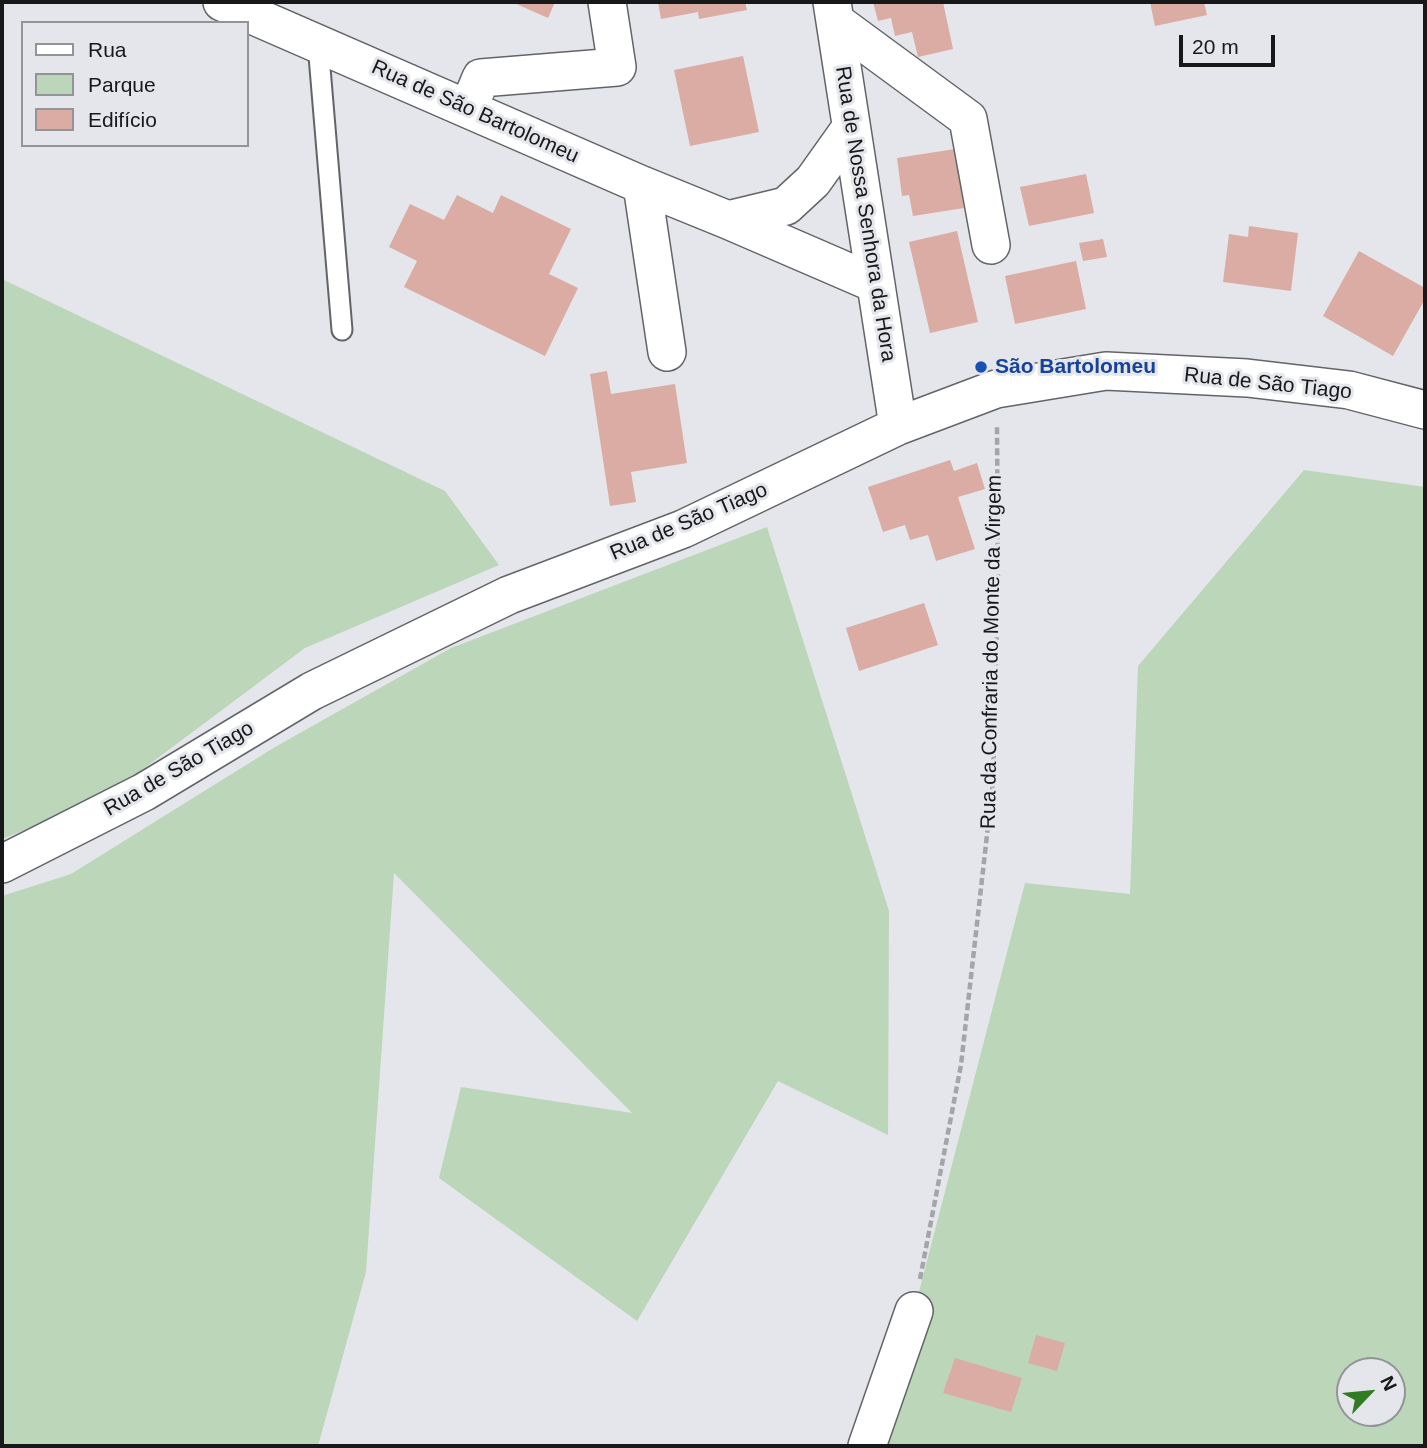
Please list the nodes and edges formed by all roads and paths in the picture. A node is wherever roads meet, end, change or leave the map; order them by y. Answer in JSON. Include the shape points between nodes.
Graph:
{"nodes":[{"id":1,"x":222,"y":2,"type":"edge"},
{"id":2,"x":607,"y":2,"type":"edge"},
{"id":3,"x":834,"y":12,"type":"edge"},
{"id":4,"x":318,"y":44,"type":"junction"},
{"id":5,"x":468,"y":109,"type":"junction"},
{"id":6,"x":850,"y":129,"type":"junction"},
{"id":7,"x":642,"y":185,"type":"junction"},
{"id":8,"x":728,"y":220,"type":"junction"},
{"id":9,"x":991,"y":245,"type":"dead end"},
{"id":10,"x":876,"y":284,"type":"junction"},
{"id":11,"x":342,"y":330,"type":"dead end"},
{"id":12,"x":667,"y":352,"type":"dead end"},
{"id":13,"x":996,"y":389,"type":"junction"},
{"id":14,"x":1425,"y":410,"type":"edge"},
{"id":15,"x":898,"y":426,"type":"junction"},
{"id":16,"x":2,"y":864,"type":"edge"},
{"id":17,"x":914,"y":1311,"type":"joint"},
{"id":18,"x":867,"y":1446,"type":"edge"}],
"edges":[{"from":1,"to":4,"type":"street","name":"Rua de São Bartolomeu"},
{"from":2,"to":5,"type":"street","via":[[617,67],[481,78]]},
{"from":3,"to":6,"type":"street","name":"Rua de Nossa Senhora da Hora"},
{"from":3,"to":9,"type":"street","via":[[968,120]]},
{"from":4,"to":5,"type":"street","name":"Rua de São Bartolomeu"},
{"from":4,"to":11,"type":"lane"},
{"from":5,"to":7,"type":"street","name":"Rua de São Bartolomeu"},
{"from":6,"to":8,"type":"street","via":[[813,181],[786,206]]},
{"from":6,"to":10,"type":"street","name":"Rua de Nossa Senhora da Hora"},
{"from":7,"to":8,"type":"street","name":"Rua de São Bartolomeu"},
{"from":7,"to":12,"type":"street"},
{"from":8,"to":10,"type":"street","name":"Rua de São Bartolomeu"},
{"from":10,"to":15,"type":"street","name":"Rua de Nossa Senhora da Hora"},
{"from":13,"to":14,"type":"street","name":"Rua de São Tiago","via":[[1106,371],[1132,372],[1247,378],[1349,390]]},
{"from":13,"to":15,"type":"street","name":"Rua de São Tiago"},
{"from":13,"to":17,"type":"path","name":"Rua da Confraria do Monte da Virgem","via":[[993,782],[961,1065]]},
{"from":15,"to":16,"type":"street","name":"Rua de São Tiago","via":[[683,529],[509,596],[312,691],[144,792]]},
{"from":17,"to":18,"type":"street"}]}
